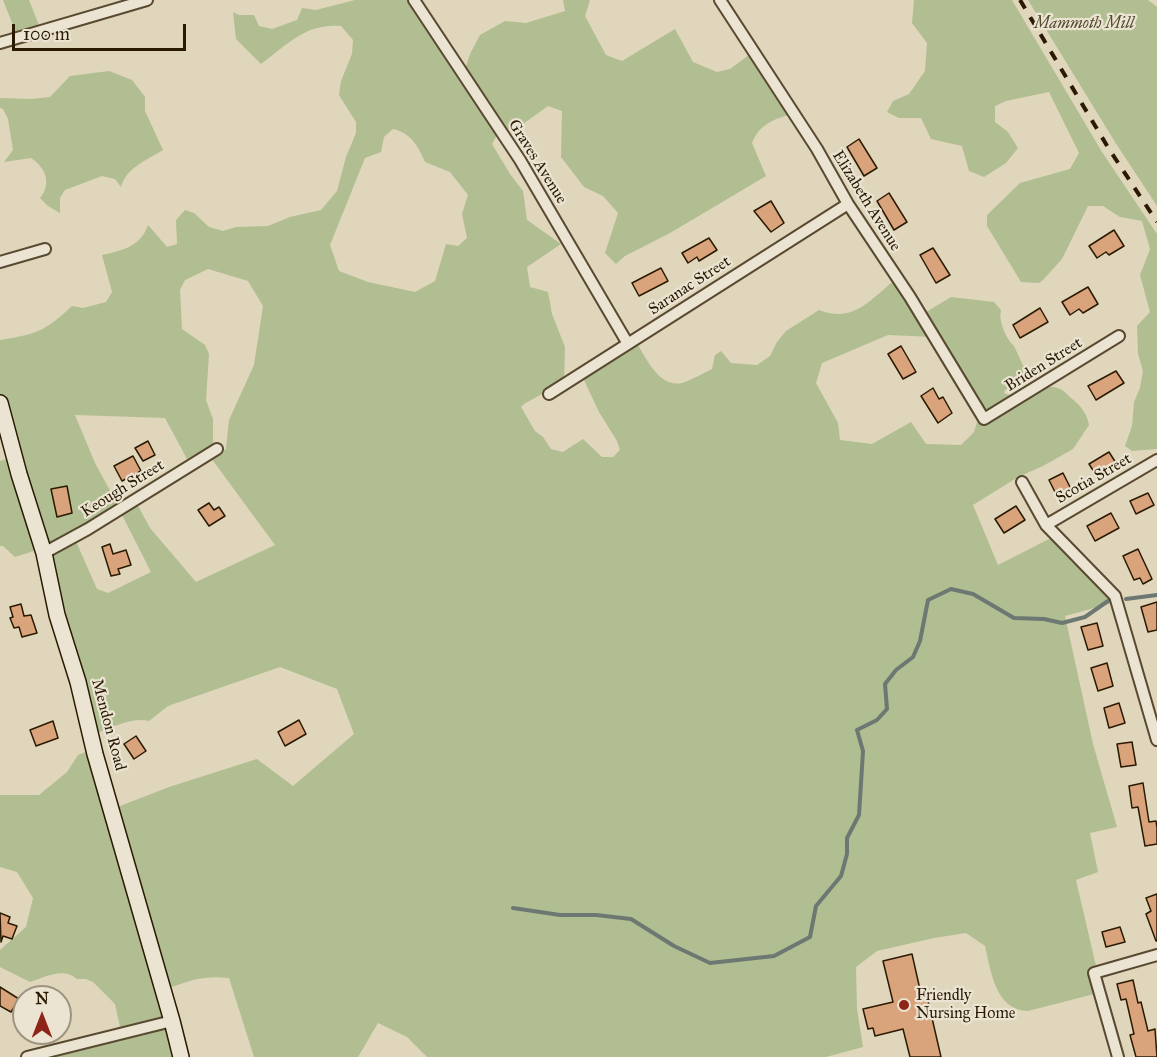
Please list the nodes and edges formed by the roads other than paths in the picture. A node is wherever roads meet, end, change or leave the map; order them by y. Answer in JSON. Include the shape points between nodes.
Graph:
{"nodes":[{"id":1,"x":147,"y":0,"type":"edge"},
{"id":2,"x":414,"y":0,"type":"edge"},
{"id":3,"x":720,"y":0,"type":"edge"},
{"id":4,"x":0,"y":43,"type":"edge"},
{"id":5,"x":848,"y":204,"type":"junction"},
{"id":6,"x":45,"y":249,"type":"dead end"},
{"id":7,"x":0,"y":262,"type":"edge"},
{"id":8,"x":1119,"y":336,"type":"dead end"},
{"id":9,"x":628,"y":344,"type":"junction"},
{"id":10,"x":549,"y":394,"type":"dead end"},
{"id":11,"x":0,"y":403,"type":"edge"},
{"id":12,"x":984,"y":419,"type":"joint"},
{"id":13,"x":217,"y":449,"type":"dead end"},
{"id":14,"x":1157,"y":460,"type":"edge"},
{"id":15,"x":1022,"y":482,"type":"dead end"},
{"id":16,"x":1046,"y":525,"type":"junction"},
{"id":17,"x":44,"y":553,"type":"junction"},
{"id":18,"x":1157,"y":740,"type":"edge"},
{"id":19,"x":1157,"y":956,"type":"edge"},
{"id":20,"x":172,"y":1021,"type":"junction"},
{"id":21,"x":27,"y":1057,"type":"edge"},
{"id":22,"x":181,"y":1057,"type":"edge"},
{"id":23,"x":1118,"y":1057,"type":"edge"}],
"edges":[{"from":1,"to":4,"type":"street"},
{"from":2,"to":9,"type":"street","name":"Graves Avenue","via":[[520,160]]},
{"from":3,"to":5,"type":"street","name":"Elizabeth Avenue"},
{"from":5,"to":9,"type":"street","name":"Saranac Street"},
{"from":5,"to":12,"type":"street","name":"Elizabeth Avenue"},
{"from":6,"to":7,"type":"street"},
{"from":8,"to":12,"type":"street","name":"Briden Street"},
{"from":9,"to":10,"type":"street","name":"Saranac Street"},
{"from":11,"to":17,"type":"street","name":"Mendon Road"},
{"from":13,"to":17,"type":"street","name":"Keough Street"},
{"from":14,"to":16,"type":"street","name":"Scotia Street"},
{"from":15,"to":16,"type":"street"},
{"from":16,"to":18,"type":"street","via":[[1115,596]]},
{"from":17,"to":20,"type":"street","name":"Mendon Road","via":[[57,615]]},
{"from":19,"to":23,"type":"street","via":[[1094,973]]},
{"from":20,"to":21,"type":"street"},
{"from":20,"to":22,"type":"street","name":"Mendon Road"}]}
